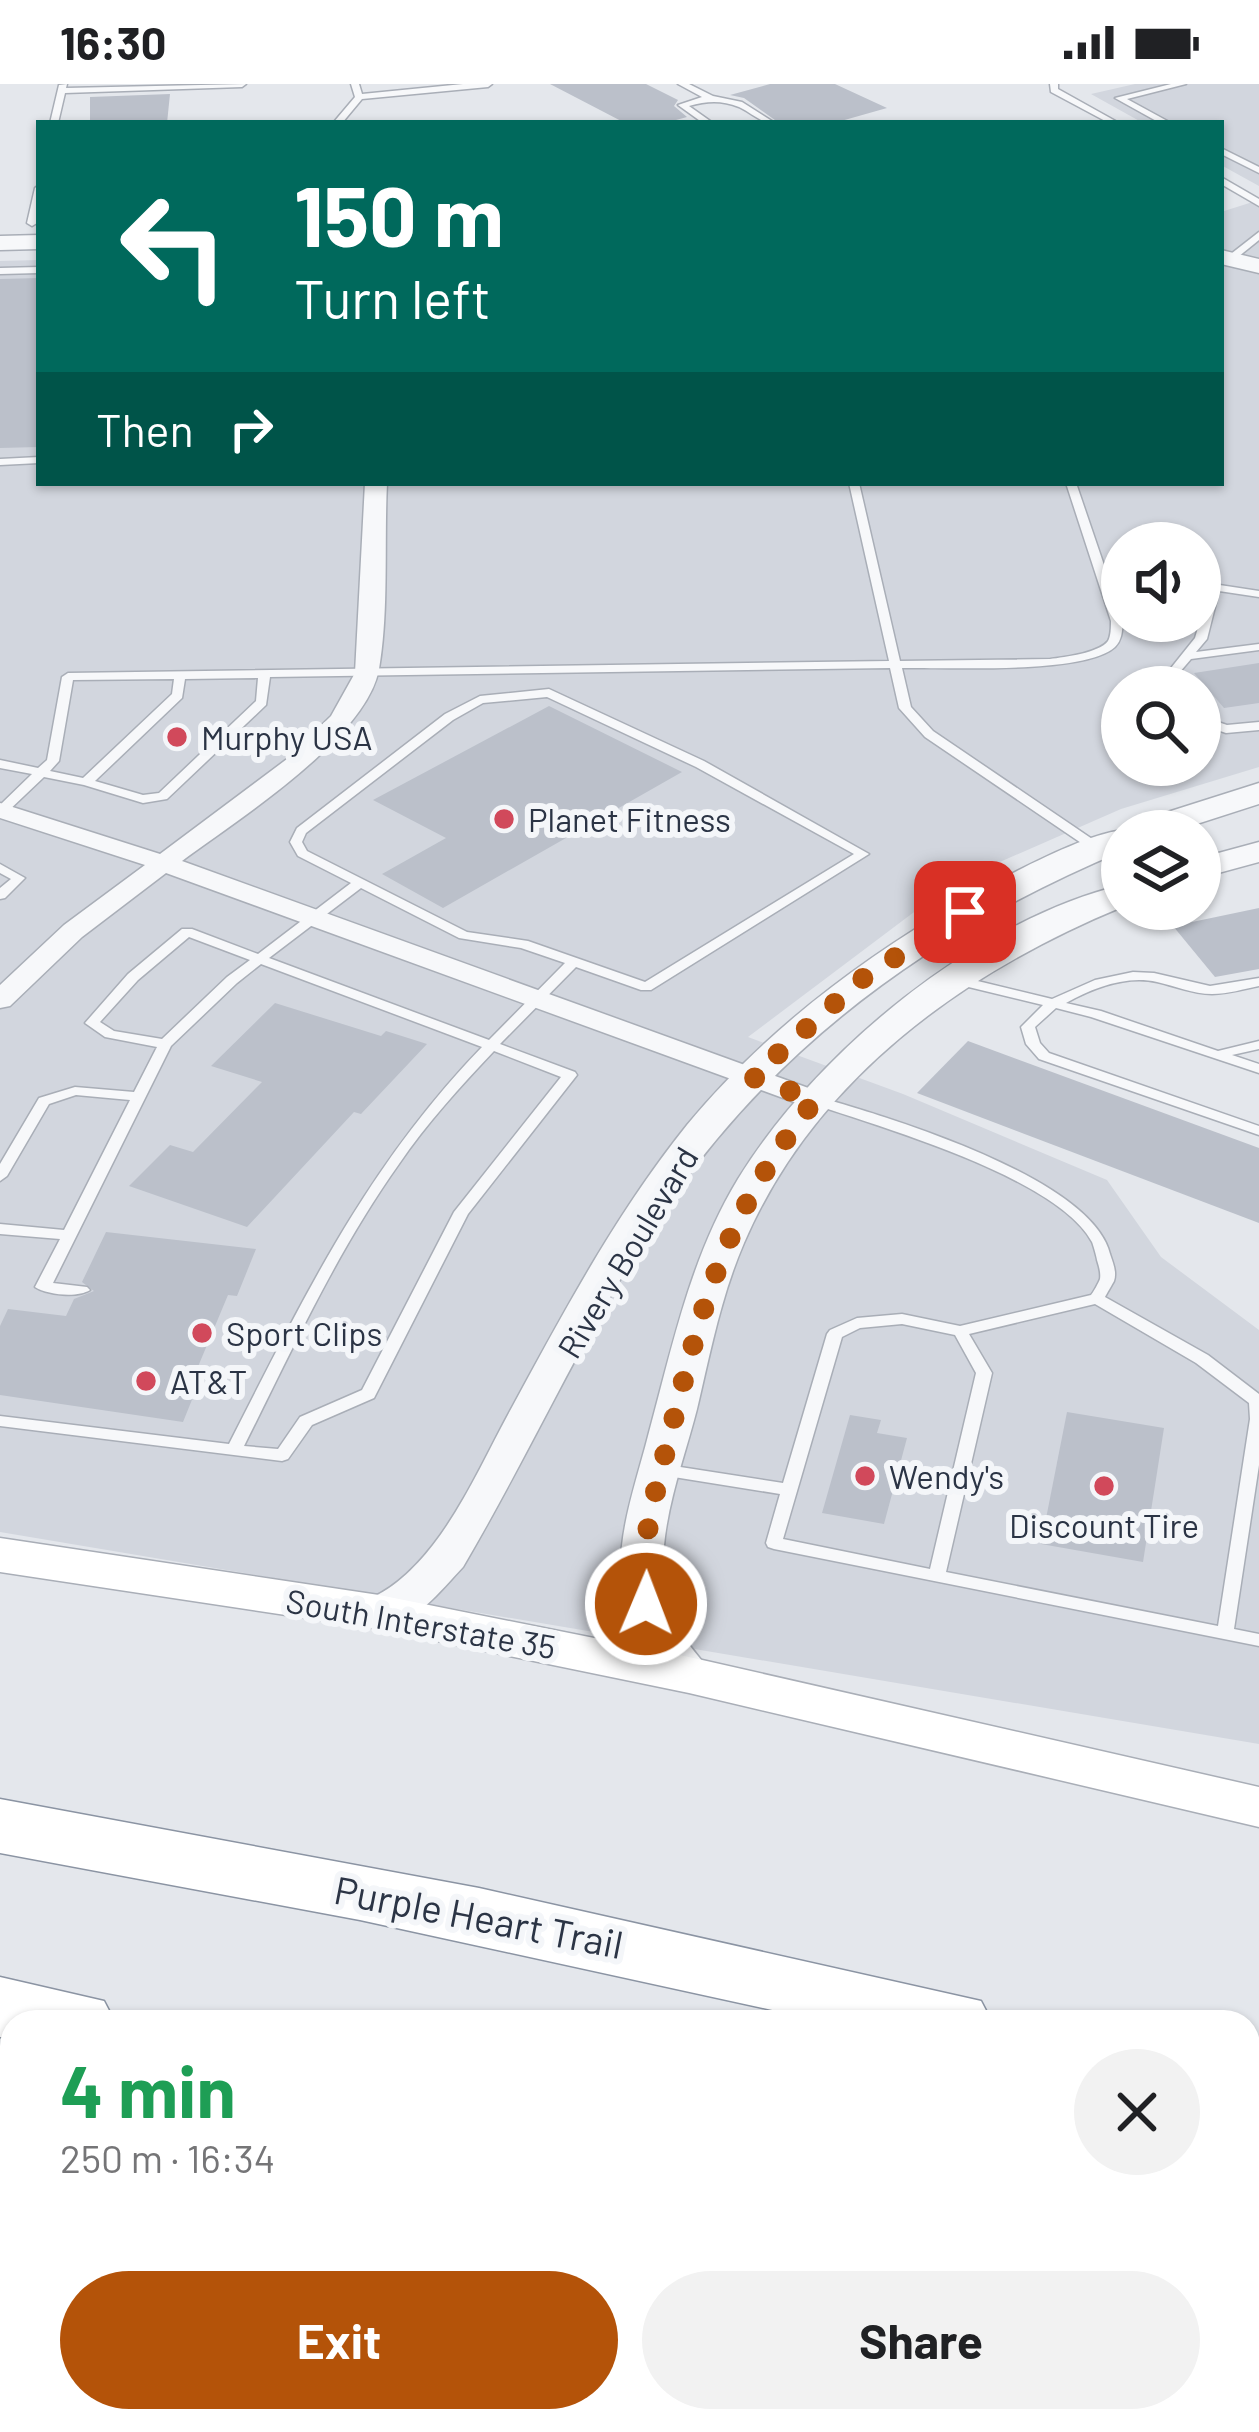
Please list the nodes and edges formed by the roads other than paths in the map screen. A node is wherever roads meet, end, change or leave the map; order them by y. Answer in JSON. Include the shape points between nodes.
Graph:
{"nodes":[{"id":1,"x":242,"y":84,"type":"edge"},
{"id":2,"x":355,"y":84,"type":"edge"},
{"id":3,"x":488,"y":84,"type":"edge"},
{"id":4,"x":682,"y":84,"type":"edge"},
{"id":5,"x":1054,"y":84,"type":"edge"},
{"id":6,"x":1182,"y":84,"type":"edge"},
{"id":7,"x":63,"y":88,"type":"edge"},
{"id":8,"x":359,"y":97,"type":"junction"},
{"id":9,"x":710,"y":98,"type":"junction"},
{"id":10,"x":55,"y":120,"type":"edge"},
{"id":11,"x":340,"y":120,"type":"edge"},
{"id":12,"x":704,"y":120,"type":"edge"},
{"id":13,"x":766,"y":120,"type":"edge"},
{"id":14,"x":1109,"y":120,"type":"edge"},
{"id":15,"x":1161,"y":120,"type":"edge"},
{"id":16,"x":1224,"y":152,"type":"edge"},
{"id":17,"x":1259,"y":170,"type":"edge"},
{"id":18,"x":1224,"y":182,"type":"edge"},
{"id":19,"x":1259,"y":203,"type":"edge"},
{"id":20,"x":35,"y":232,"type":"edge"},
{"id":21,"x":1259,"y":235,"type":"edge"},
{"id":22,"x":0,"y":243,"type":"edge"},
{"id":23,"x":1245,"y":262,"type":"edge"},
{"id":24,"x":36,"y":270,"type":"edge"},
{"id":25,"x":0,"y":271,"type":"edge"},
{"id":26,"x":36,"y":460,"type":"edge"},
{"id":27,"x":0,"y":462,"type":"edge"},
{"id":28,"x":376,"y":486,"type":"edge"},
{"id":29,"x":855,"y":486,"type":"edge"},
{"id":30,"x":1072,"y":486,"type":"edge"},
{"id":31,"x":1101,"y":573,"type":"edge"},
{"id":32,"x":1221,"y":588,"type":"edge"},
{"id":33,"x":1259,"y":594,"type":"edge"},
{"id":34,"x":1110,"y":642,"type":"edge"},
{"id":35,"x":1197,"y":642,"type":"edge"},
{"id":36,"x":1259,"y":646,"type":"edge"},
{"id":37,"x":1192,"y":656,"type":"junction"},
{"id":38,"x":894,"y":665,"type":"junction"},
{"id":39,"x":1181,"y":666,"type":"edge"},
{"id":40,"x":264,"y":673,"type":"junction"},
{"id":41,"x":367,"y":673,"type":"junction"},
{"id":42,"x":180,"y":675,"type":"junction"},
{"id":43,"x":1259,"y":726,"type":"edge"},
{"id":44,"x":1221,"y":727,"type":"edge"},
{"id":45,"x":0,"y":764,"type":"edge"},
{"id":46,"x":41,"y":772,"type":"junction"},
{"id":47,"x":86,"y":782,"type":"junction"},
{"id":48,"x":1259,"y":793,"type":"edge"},
{"id":49,"x":0,"y":810,"type":"edge"},
{"id":50,"x":1207,"y":810,"type":"edge"},
{"id":51,"x":1101,"y":842,"type":"edge"},
{"id":52,"x":1259,"y":852,"type":"edge"},
{"id":53,"x":1101,"y":854,"type":"edge"},
{"id":54,"x":1221,"y":862,"type":"edge"},
{"id":55,"x":161,"y":865,"type":"junction"},
{"id":56,"x":0,"y":868,"type":"edge"},
{"id":57,"x":359,"y":883,"type":"junction"},
{"id":58,"x":0,"y":895,"type":"edge"},
{"id":59,"x":1101,"y":904,"type":"edge"},
{"id":60,"x":311,"y":919,"type":"junction"},
{"id":61,"x":259,"y":958,"type":"junction"},
{"id":62,"x":573,"y":962,"type":"junction"},
{"id":63,"x":954,"y":979,"type":"junction"},
{"id":64,"x":1259,"y":982,"type":"edge"},
{"id":65,"x":0,"y":1000,"type":"edge"},
{"id":66,"x":536,"y":1000,"type":"junction"},
{"id":67,"x":1054,"y":1004,"type":"junction"},
{"id":68,"x":165,"y":1044,"type":"junction"},
{"id":69,"x":1259,"y":1045,"type":"edge"},
{"id":70,"x":490,"y":1046,"type":"junction"},
{"id":71,"x":1219,"y":1055,"type":"junction"},
{"id":72,"x":1259,"y":1069,"type":"edge"},
{"id":73,"x":752,"y":1077,"type":"junction"},
{"id":74,"x":138,"y":1097,"type":"junction"},
{"id":75,"x":815,"y":1100,"type":"junction"},
{"id":76,"x":1259,"y":1131,"type":"edge"},
{"id":77,"x":0,"y":1176,"type":"edge"},
{"id":78,"x":0,"y":1229,"type":"edge"},
{"id":79,"x":69,"y":1235,"type":"junction"},
{"id":80,"x":82,"y":1290,"type":"dead end"},
{"id":81,"x":1096,"y":1299,"type":"junction"},
{"id":82,"x":960,"y":1331,"type":"junction"},
{"id":83,"x":1258,"y":1401,"type":"edge"},
{"id":84,"x":0,"y":1421,"type":"edge"},
{"id":85,"x":234,"y":1450,"type":"junction"},
{"id":86,"x":661,"y":1470,"type":"junction"},
{"id":87,"x":787,"y":1489,"type":"junction"},
{"id":88,"x":0,"y":1555,"type":"edge"},
{"id":89,"x":937,"y":1576,"type":"junction"},
{"id":90,"x":379,"y":1612,"type":"junction"},
{"id":91,"x":1225,"y":1634,"type":"junction"},
{"id":92,"x":1259,"y":1640,"type":"edge"},
{"id":93,"x":689,"y":1675,"type":"junction"},
{"id":94,"x":1259,"y":1807,"type":"edge"},
{"id":95,"x":0,"y":1826,"type":"edge"},
{"id":96,"x":903,"y":2010,"type":"edge"}],
"edges":[{"from":1,"to":7,"type":"lane"},
{"from":2,"to":8,"type":"lane"},
{"from":3,"to":8,"type":"lane"},
{"from":4,"to":9,"type":"lane"},
{"from":5,"to":14,"type":"lane"},
{"from":6,"to":15,"type":"lane","via":[[1119,98]]},
{"from":7,"to":10,"type":"lane"},
{"from":8,"to":11,"type":"lane"},
{"from":9,"to":12,"type":"lane","via":[[682,105]]},
{"from":9,"to":13,"type":"lane"},
{"from":16,"to":17,"type":"lane"},
{"from":18,"to":19,"type":"lane"},
{"from":20,"to":22,"type":"street"},
{"from":21,"to":23,"type":"lane"},
{"from":24,"to":25,"type":"lane"},
{"from":26,"to":27,"type":"lane"},
{"from":28,"to":41,"type":"street"},
{"from":29,"to":38,"type":"lane"},
{"from":30,"to":31,"type":"lane"},
{"from":32,"to":33,"type":"lane"},
{"from":34,"to":38,"type":"lane","via":[[1050,662]]},
{"from":35,"to":37,"type":"lane"},
{"from":36,"to":37,"type":"lane"},
{"from":37,"to":39,"type":"lane"},
{"from":38,"to":41,"type":"lane"},
{"from":38,"to":51,"type":"lane","via":[[905,708],[929,734]]},
{"from":40,"to":41,"type":"lane"},
{"from":40,"to":42,"type":"lane"},
{"from":40,"to":47,"type":"lane","via":[[262,702],[168,793],[143,799]]},
{"from":41,"to":55,"type":"street","via":[[320,743]]},
{"from":42,"to":46,"type":"lane","via":[[68,676],[53,761]]},
{"from":42,"to":47,"type":"lane","via":[[178,695]]},
{"from":43,"to":44,"type":"lane"},
{"from":45,"to":46,"type":"lane"},
{"from":46,"to":47,"type":"lane"},
{"from":46,"to":49,"type":"lane"},
{"from":48,"to":50,"type":"street"},
{"from":49,"to":55,"type":"street"},
{"from":52,"to":54,"type":"street"},
{"from":53,"to":73,"type":"street","name":"Rivery Boulevard","via":[[1023,880],[918,941],[862,979]]},
{"from":55,"to":60,"type":"street"},
{"from":55,"to":65,"type":"street"},
{"from":56,"to":58,"type":"lane","via":[[20,878]]},
{"from":57,"to":60,"type":"lane"},
{"from":57,"to":62,"type":"lane","via":[[464,935]]},
{"from":57,"to":62,"type":"lane","via":[[302,853],[301,831],[449,716],[513,694],[565,697],[862,854],[646,987]]},
{"from":59,"to":63,"type":"street"},
{"from":60,"to":61,"type":"lane"},
{"from":60,"to":66,"type":"street"},
{"from":61,"to":68,"type":"lane"},
{"from":61,"to":68,"type":"lane","via":[[187,932],[94,1016],[96,1029]]},
{"from":61,"to":70,"type":"lane"},
{"from":62,"to":66,"type":"lane"},
{"from":63,"to":67,"type":"lane"},
{"from":63,"to":75,"type":"street","via":[[886,1030]]},
{"from":64,"to":67,"type":"lane","via":[[1205,990],[1144,975]]},
{"from":66,"to":70,"type":"lane"},
{"from":66,"to":73,"type":"street"},
{"from":67,"to":71,"type":"lane"},
{"from":67,"to":76,"type":"lane","via":[[1028,1027],[1044,1056]]},
{"from":68,"to":74,"type":"lane"},
{"from":69,"to":71,"type":"lane"},
{"from":70,"to":85,"type":"lane","via":[[415,1131],[361,1210]]},
{"from":70,"to":85,"type":"lane","via":[[570,1075],[460,1212],[368,1394],[305,1421],[282,1455]]},
{"from":71,"to":72,"type":"lane"},
{"from":73,"to":75,"type":"street"},
{"from":73,"to":90,"type":"street","name":"Rivery Boulevard","via":[[657,1192],[448,1556],[421,1588]]},
{"from":74,"to":77,"type":"lane","via":[[75,1091],[44,1101]]},
{"from":74,"to":79,"type":"lane"},
{"from":75,"to":81,"type":"lane","via":[[1036,1183],[1087,1221],[1102,1246],[1109,1275]]},
{"from":75,"to":86,"type":"street","via":[[772,1156],[726,1240]]},
{"from":78,"to":79,"type":"lane"},
{"from":79,"to":80,"type":"lane","via":[[44,1287]]},
{"from":81,"to":82,"type":"lane"},
{"from":81,"to":83,"type":"lane"},
{"from":82,"to":87,"type":"lane","via":[[902,1319],[835,1334]]},
{"from":82,"to":89,"type":"lane","via":[[984,1373]]},
{"from":83,"to":91,"type":"lane"},
{"from":84,"to":85,"type":"lane"},
{"from":86,"to":87,"type":"lane"},
{"from":86,"to":93,"type":"street","via":[[642,1580],[654,1627]]},
{"from":87,"to":89,"type":"lane","via":[[774,1543]]},
{"from":88,"to":90,"type":"main road","name":"South Interstate 35"},
{"from":89,"to":91,"type":"lane"},
{"from":90,"to":93,"type":"main road","name":"South Interstate 35"},
{"from":91,"to":92,"type":"lane"},
{"from":93,"to":94,"type":"main road","name":"South Interstate 35"},
{"from":95,"to":96,"type":"highway","name":"Purple Heart Trail","via":[[636,1948]]}]}
